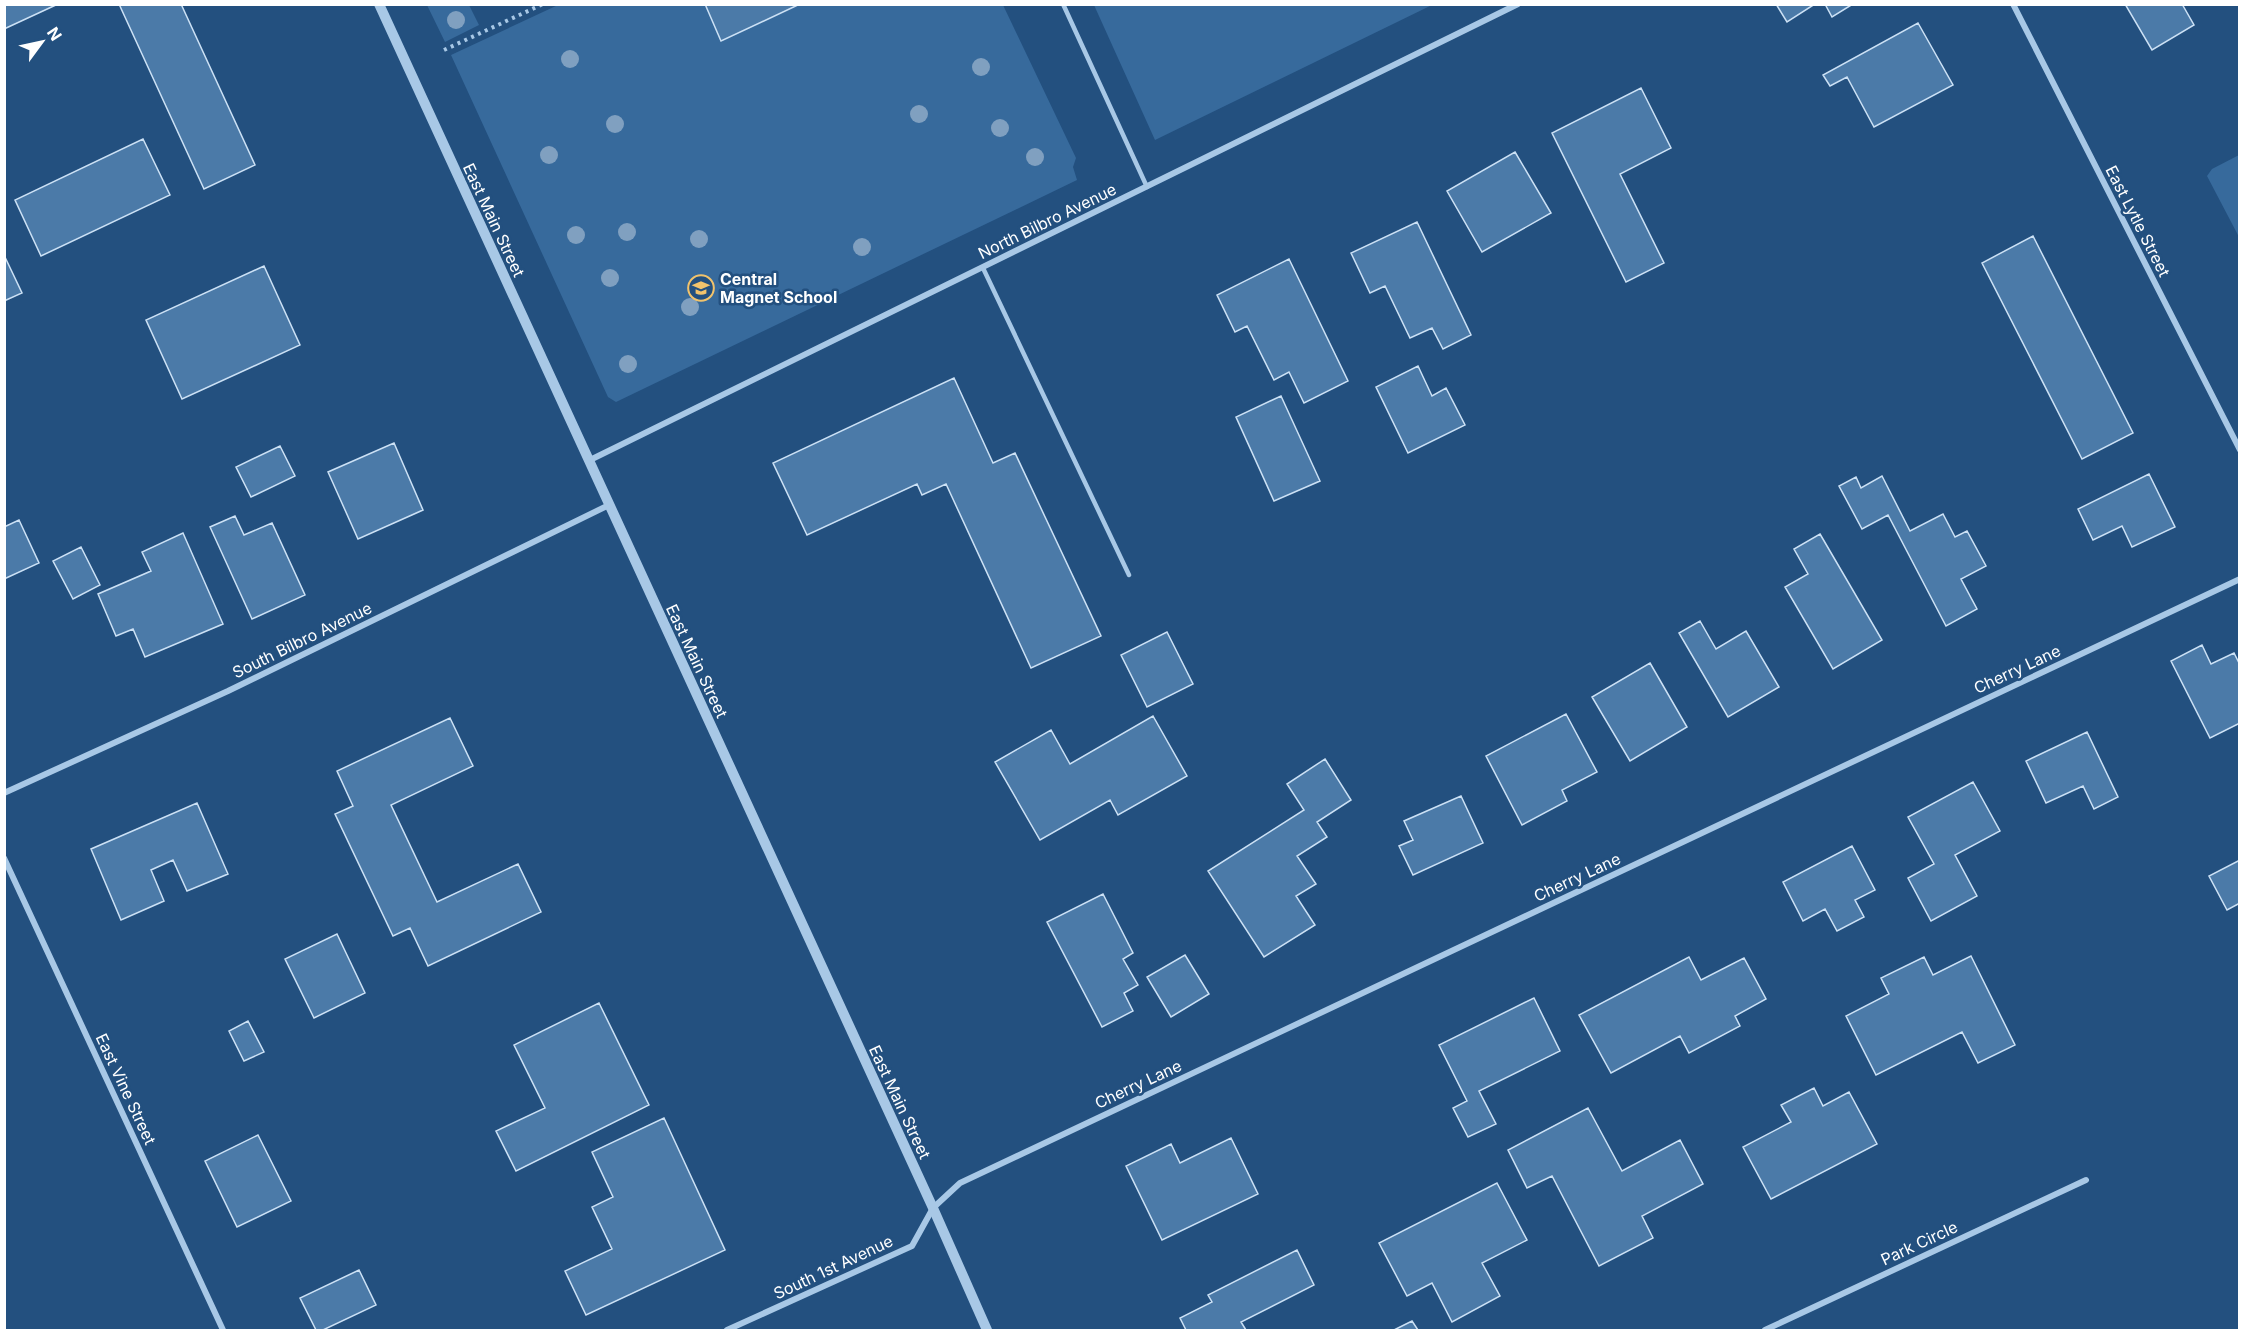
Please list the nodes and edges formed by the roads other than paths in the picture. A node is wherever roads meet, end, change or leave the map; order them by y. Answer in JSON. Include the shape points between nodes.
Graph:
{"nodes":[{"id":1,"x":379,"y":4,"type":"edge"},
{"id":2,"x":1063,"y":4,"type":"edge"},
{"id":3,"x":1518,"y":4,"type":"edge"},
{"id":4,"x":2013,"y":4,"type":"edge"},
{"id":5,"x":1147,"y":187,"type":"junction"},
{"id":6,"x":983,"y":268,"type":"junction"},
{"id":7,"x":2240,"y":450,"type":"edge"},
{"id":8,"x":588,"y":461,"type":"junction"},
{"id":9,"x":609,"y":505,"type":"junction"},
{"id":10,"x":1129,"y":575,"type":"dead end"},
{"id":11,"x":2240,"y":579,"type":"edge"},
{"id":12,"x":4,"y":793,"type":"edge"},
{"id":13,"x":4,"y":858,"type":"edge"},
{"id":14,"x":2085,"y":1180,"type":"dead end"},
{"id":15,"x":933,"y":1208,"type":"junction"},
{"id":16,"x":223,"y":1330,"type":"edge"},
{"id":17,"x":727,"y":1330,"type":"edge"},
{"id":18,"x":987,"y":1330,"type":"edge"},
{"id":19,"x":1765,"y":1330,"type":"edge"}],
"edges":[{"from":1,"to":8,"type":"street","name":"East Main Street"},
{"from":2,"to":5,"type":"lane"},
{"from":3,"to":5,"type":"street","name":"North Bilbro Avenue"},
{"from":4,"to":7,"type":"street","name":"East Lytle Street"},
{"from":5,"to":6,"type":"street","name":"North Bilbro Avenue"},
{"from":6,"to":8,"type":"street","name":"North Bilbro Avenue"},
{"from":6,"to":10,"type":"lane"},
{"from":8,"to":9,"type":"street","name":"East Main Street"},
{"from":9,"to":12,"type":"street","name":"South Bilbro Avenue","via":[[228,692]]},
{"from":9,"to":15,"type":"street","name":"East Main Street"},
{"from":11,"to":15,"type":"street","name":"Cherry Lane","via":[[960,1183]]},
{"from":13,"to":16,"type":"street","name":"East Vine Street"},
{"from":14,"to":19,"type":"street","name":"Park Circle"},
{"from":15,"to":17,"type":"street","name":"South 1st Avenue","via":[[912,1246]]},
{"from":15,"to":18,"type":"street","name":"East Main Street"}]}
